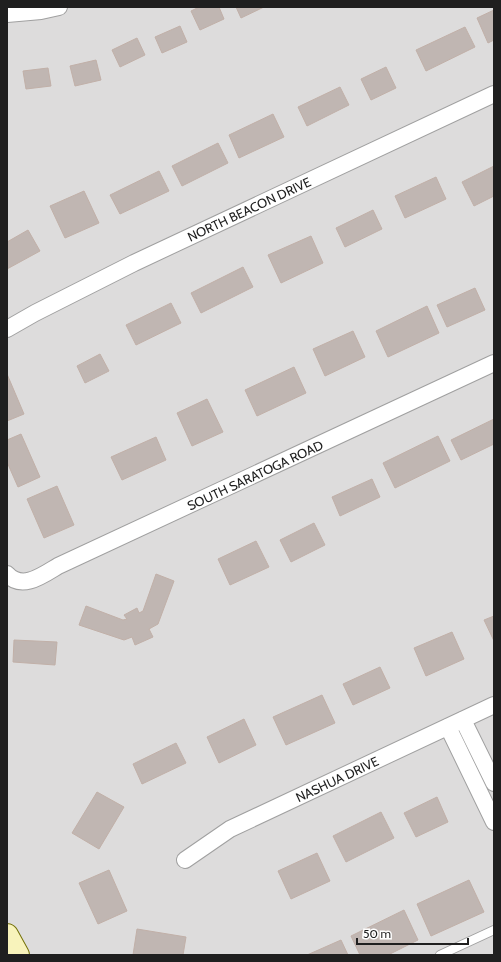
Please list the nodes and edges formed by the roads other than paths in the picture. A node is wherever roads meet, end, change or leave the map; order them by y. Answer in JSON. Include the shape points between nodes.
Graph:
{"nodes":[{"id":1,"x":59,"y":7,"type":"edge"},
{"id":2,"x":7,"y":14,"type":"edge"},
{"id":3,"x":494,"y":94,"type":"edge"},
{"id":4,"x":7,"y":329,"type":"edge"},
{"id":5,"x":494,"y":363,"type":"edge"},
{"id":6,"x":11,"y":577,"type":"edge"},
{"id":7,"x":494,"y":705,"type":"edge"},
{"id":8,"x":463,"y":720,"type":"junction"},
{"id":9,"x":448,"y":727,"type":"junction"},
{"id":10,"x":492,"y":776,"type":"edge"},
{"id":11,"x":493,"y":819,"type":"edge"},
{"id":12,"x":184,"y":860,"type":"dead end"},
{"id":13,"x":494,"y":930,"type":"edge"},
{"id":14,"x":7,"y":935,"type":"edge"},
{"id":15,"x":18,"y":955,"type":"edge"},
{"id":16,"x":440,"y":955,"type":"edge"}],
"edges":[{"from":1,"to":2,"type":"street"},
{"from":3,"to":4,"type":"street","name":"NORTH BEACON DRIVE","via":[[134,263]]},
{"from":5,"to":6,"type":"street","name":"SOUTH SARATOGA ROAD","via":[[58,566],[32,581],[22,582]]},
{"from":7,"to":8,"type":"street","name":"NASHUA DRIVE"},
{"from":8,"to":9,"type":"street","name":"NASHUA DRIVE"},
{"from":8,"to":10,"type":"street"},
{"from":9,"to":11,"type":"street"},
{"from":9,"to":12,"type":"street","name":"NASHUA DRIVE","via":[[230,829]]},
{"from":13,"to":16,"type":"lane"},
{"from":14,"to":15,"type":"main road"}]}
